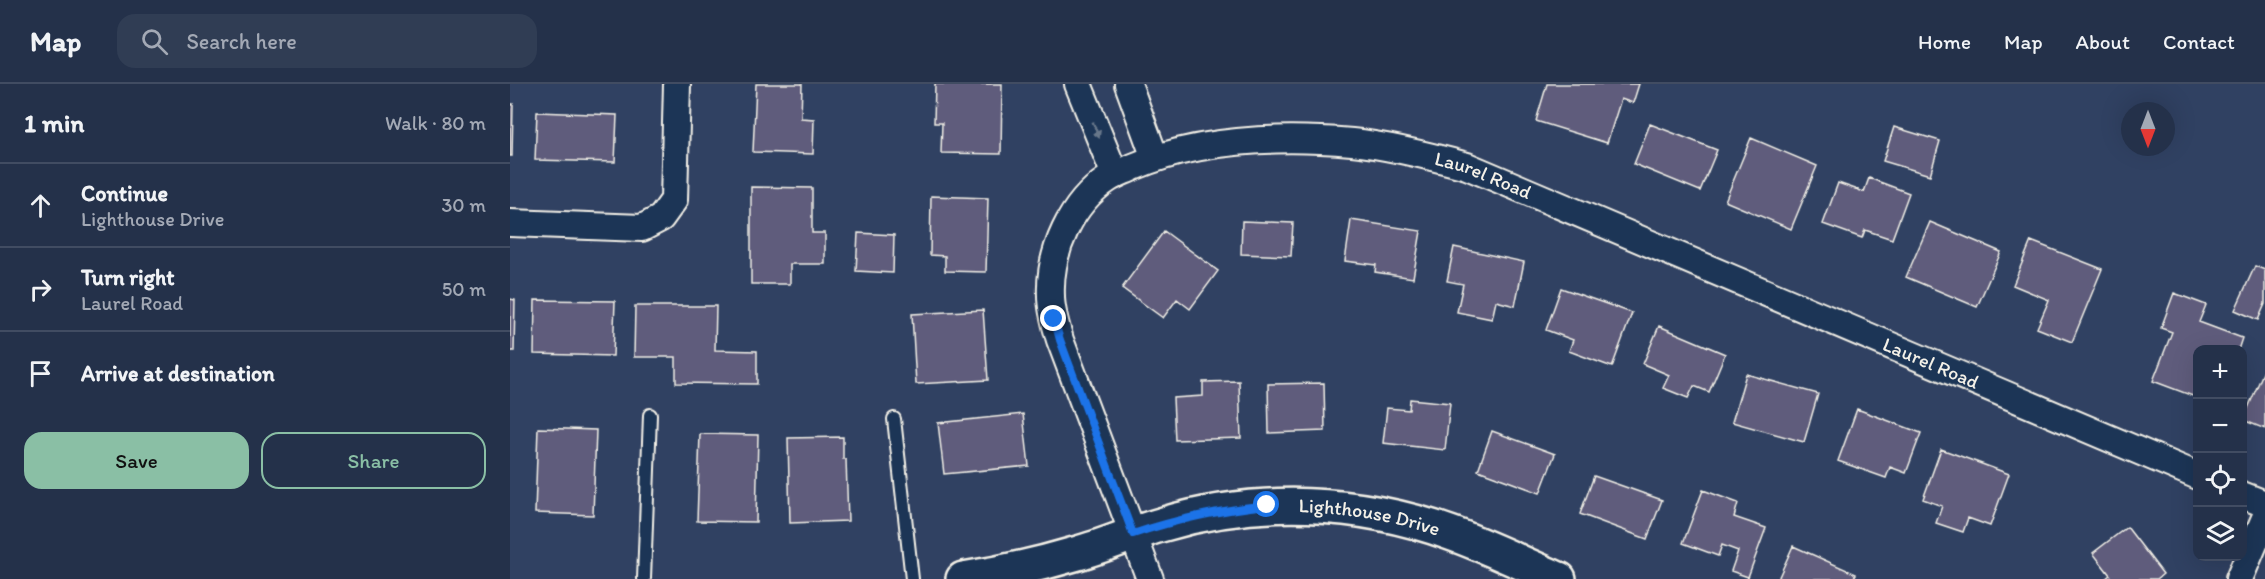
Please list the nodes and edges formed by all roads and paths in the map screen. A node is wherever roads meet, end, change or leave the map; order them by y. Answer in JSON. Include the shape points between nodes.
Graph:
{"nodes":[{"id":1,"x":676,"y":84,"type":"edge"},
{"id":2,"x":1078,"y":84,"type":"edge"},
{"id":3,"x":1128,"y":84,"type":"edge"},
{"id":4,"x":1155,"y":158,"type":"junction"},
{"id":5,"x":1115,"y":176,"type":"junction"},
{"id":6,"x":510,"y":223,"type":"edge"},
{"id":7,"x":650,"y":416,"type":"dead end"},
{"id":8,"x":894,"y":419,"type":"dead end"},
{"id":9,"x":2193,"y":474,"type":"edge"},
{"id":10,"x":2247,"y":497,"type":"edge"},
{"id":11,"x":2265,"y":504,"type":"edge"},
{"id":12,"x":2265,"y":518,"type":"edge"},
{"id":13,"x":1133,"y":534,"type":"junction"},
{"id":14,"x":644,"y":579,"type":"edge"},
{"id":15,"x":912,"y":579,"type":"edge"},
{"id":16,"x":963,"y":579,"type":"edge"},
{"id":17,"x":1150,"y":579,"type":"edge"},
{"id":18,"x":1559,"y":579,"type":"edge"},
{"id":19,"x":2239,"y":579,"type":"edge"}],
"edges":[{"from":1,"to":6,"type":"street","via":[[674,200],[661,218],[642,228]]},
{"from":2,"to":5,"type":"street","one_way":true},
{"from":3,"to":4,"type":"street"},
{"from":4,"to":5,"type":"street","name":"Laurel Road"},
{"from":4,"to":9,"type":"street","name":"Laurel Road","via":[[1213,145],[1283,139],[1353,142],[1467,166]]},
{"from":5,"to":13,"type":"street","name":"Laurel Road","via":[[1092,192],[1065,229],[1052,274],[1051,296],[1060,340]]},
{"from":7,"to":14,"type":"lane"},
{"from":8,"to":15,"type":"lane"},
{"from":10,"to":11,"type":"street"},
{"from":12,"to":19,"type":"street"},
{"from":13,"to":16,"type":"street","name":"Lighthouse Drive","via":[[1079,553]]},
{"from":13,"to":17,"type":"street","name":"Laurel Road"},
{"from":13,"to":18,"type":"street","name":"Lighthouse Drive","via":[[1226,510],[1288,505],[1350,508],[1391,515],[1450,533]]}]}
